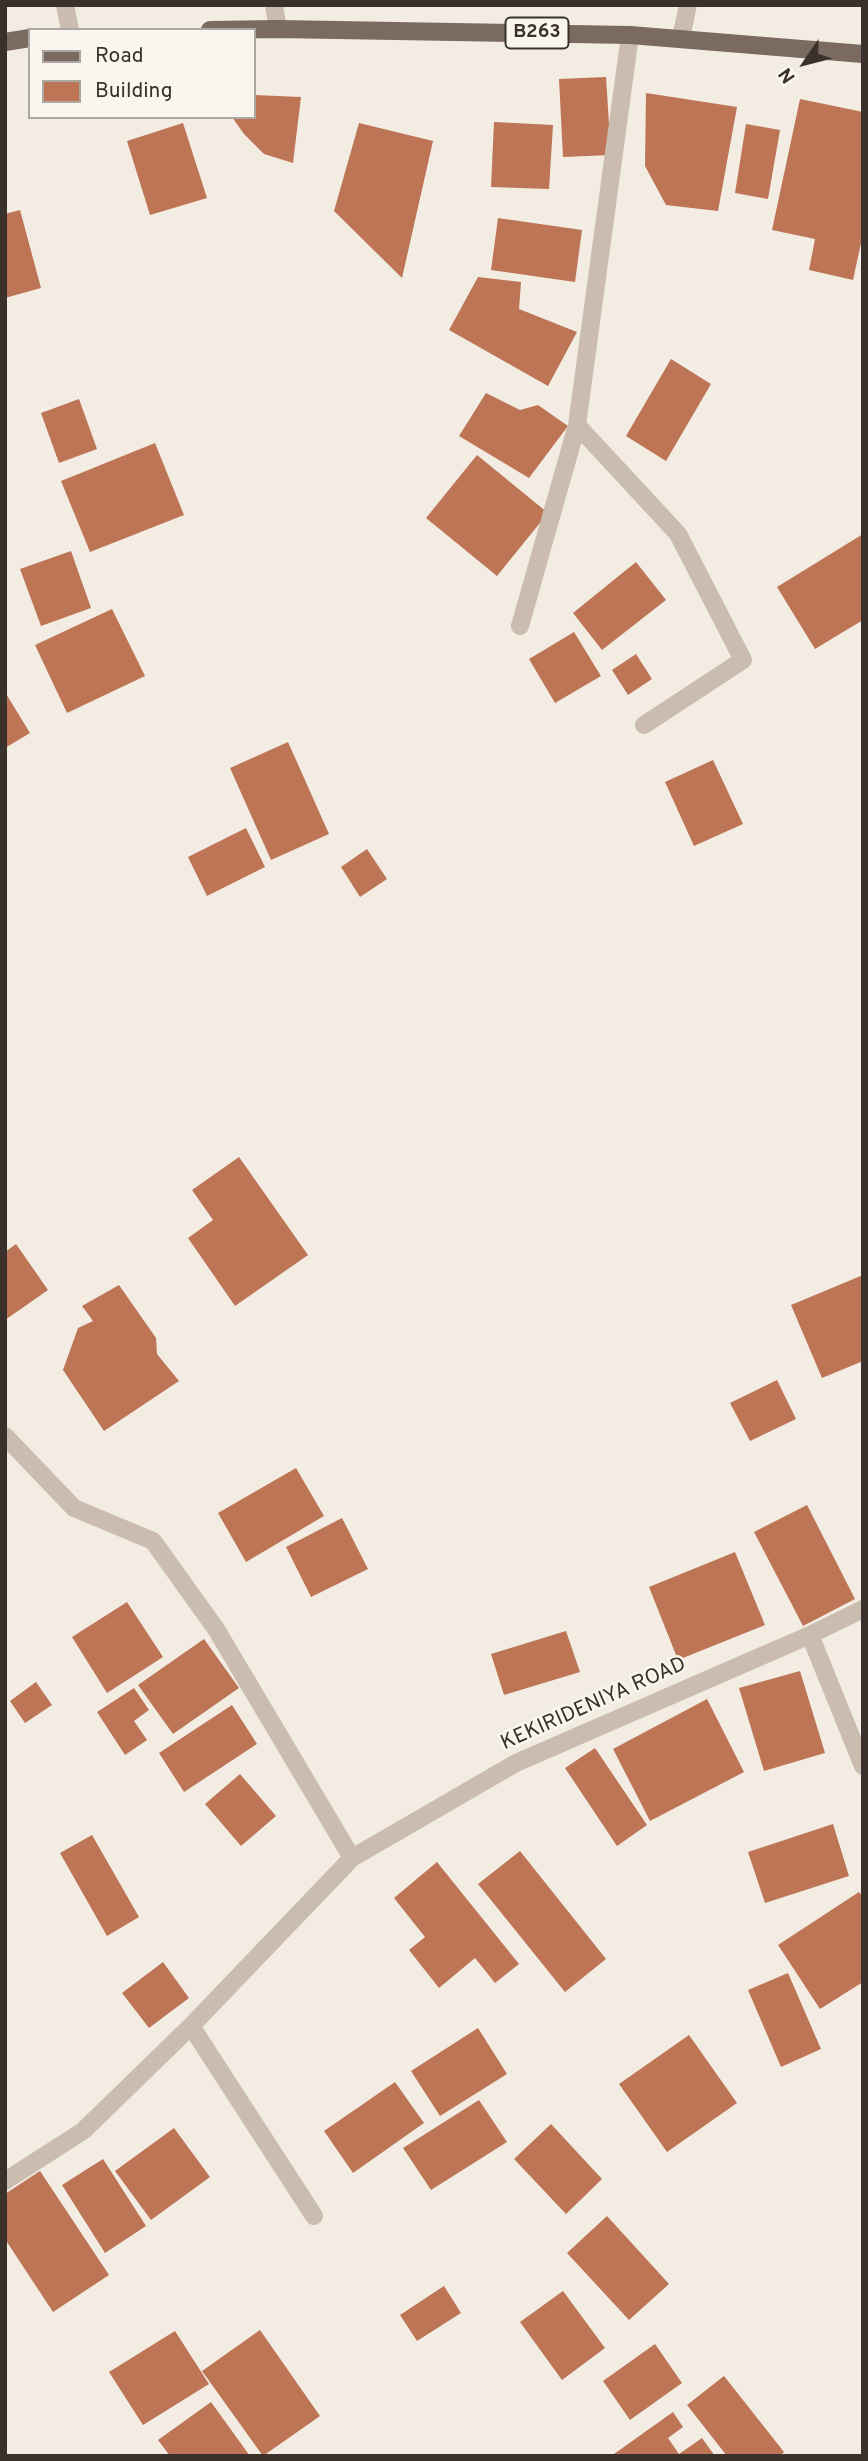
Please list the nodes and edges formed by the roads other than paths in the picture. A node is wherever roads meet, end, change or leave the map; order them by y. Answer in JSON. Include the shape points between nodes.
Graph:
{"nodes":[{"id":1,"x":65,"y":5,"type":"edge"},
{"id":2,"x":274,"y":5,"type":"edge"},
{"id":3,"x":688,"y":5,"type":"edge"},
{"id":4,"x":70,"y":28,"type":"edge"},
{"id":5,"x":256,"y":29,"type":"edge"},
{"id":6,"x":278,"y":29,"type":"junction"},
{"id":7,"x":630,"y":35,"type":"junction"},
{"id":8,"x":28,"y":38,"type":"edge"},
{"id":9,"x":681,"y":38,"type":"junction"},
{"id":10,"x":5,"y":42,"type":"edge"},
{"id":11,"x":863,"y":54,"type":"edge"},
{"id":12,"x":578,"y":425,"type":"junction"},
{"id":13,"x":520,"y":626,"type":"dead end"},
{"id":14,"x":644,"y":725,"type":"dead end"},
{"id":15,"x":5,"y":1436,"type":"edge"},
{"id":16,"x":863,"y":1609,"type":"edge"},
{"id":17,"x":810,"y":1634,"type":"junction"},
{"id":18,"x":863,"y":1766,"type":"edge"},
{"id":19,"x":352,"y":1858,"type":"junction"},
{"id":20,"x":191,"y":2026,"type":"junction"},
{"id":21,"x":5,"y":2181,"type":"edge"},
{"id":22,"x":314,"y":2216,"type":"dead end"}],
"edges":[{"from":1,"to":4,"type":"street"},
{"from":2,"to":6,"type":"street"},
{"from":3,"to":9,"type":"street"},
{"from":5,"to":6,"type":"main road","number":"B263"},
{"from":6,"to":7,"type":"main road","number":"B263"},
{"from":7,"to":9,"type":"main road","number":"B263"},
{"from":7,"to":12,"type":"street"},
{"from":8,"to":10,"type":"main road"},
{"from":9,"to":11,"type":"main road","number":"B263"},
{"from":12,"to":13,"type":"street"},
{"from":12,"to":14,"type":"street","via":[[678,534],[743,660]]},
{"from":15,"to":19,"type":"street","via":[[74,1508],[153,1541],[216,1629]]},
{"from":16,"to":17,"type":"street","name":"KEKIRIDENIYA ROAD"},
{"from":17,"to":18,"type":"street"},
{"from":17,"to":19,"type":"street","name":"KEKIRIDENIYA ROAD","via":[[516,1763]]},
{"from":19,"to":20,"type":"street","name":"KEKIRIDENIYA ROAD"},
{"from":20,"to":21,"type":"street","name":"KEKIRIDENIYA ROAD","via":[[83,2131]]},
{"from":20,"to":22,"type":"street"}]}
